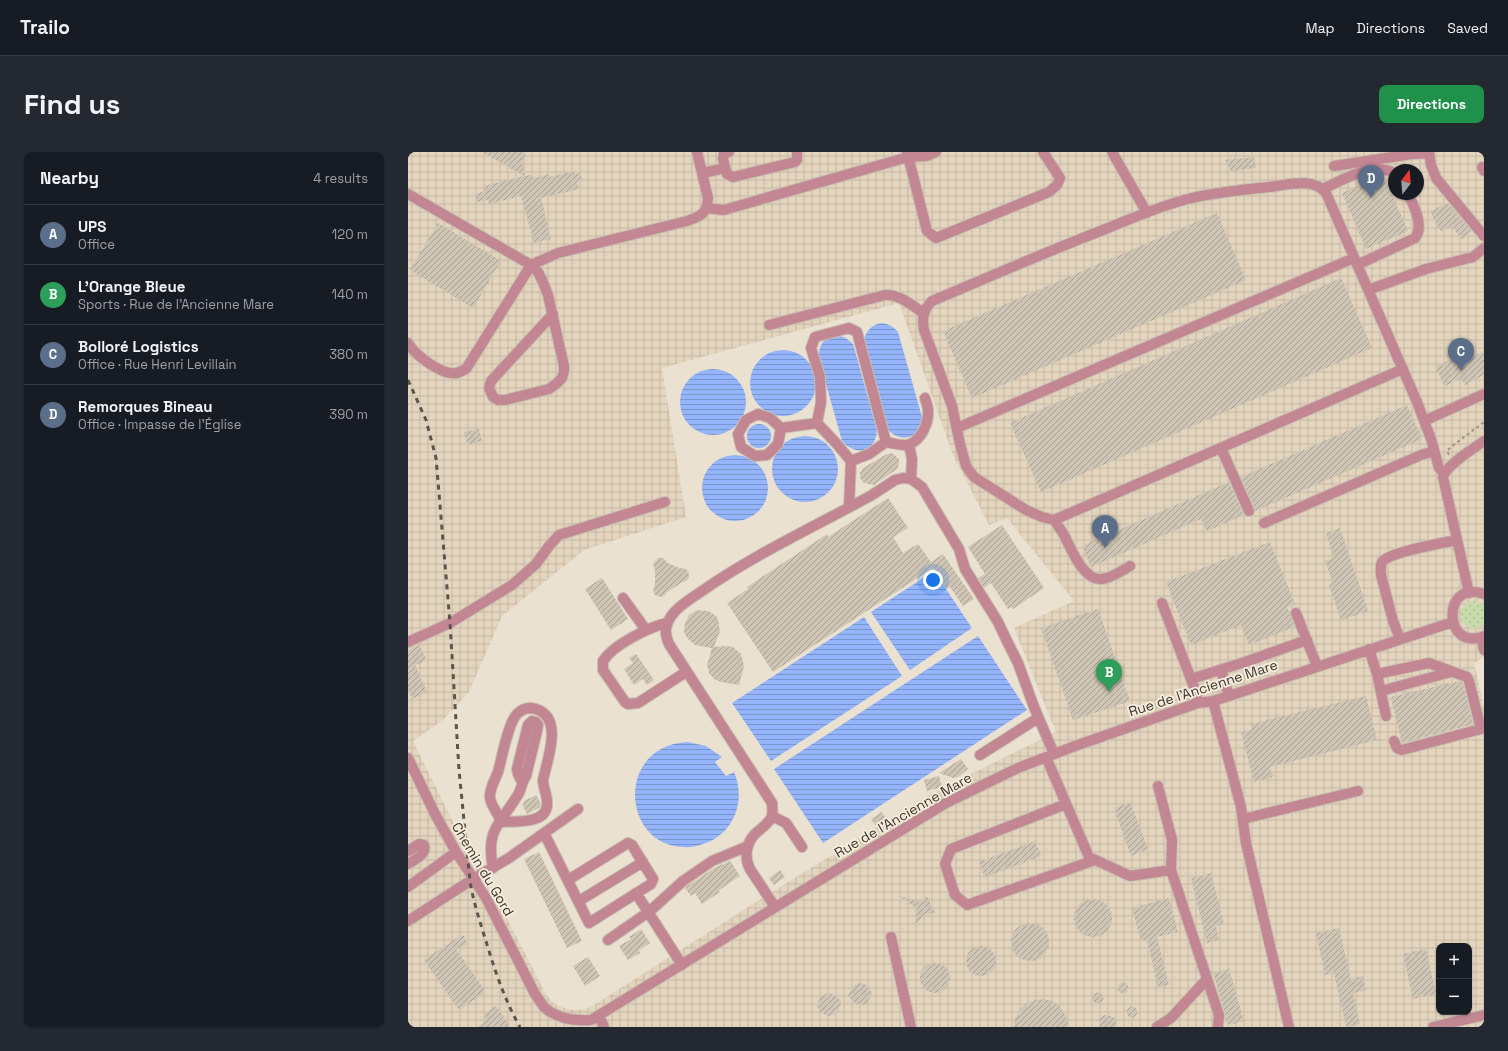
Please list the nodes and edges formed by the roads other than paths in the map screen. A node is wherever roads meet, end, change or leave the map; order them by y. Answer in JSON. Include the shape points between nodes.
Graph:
{"nodes":[{"id":1,"x":698,"y":152,"type":"edge"},
{"id":2,"x":729,"y":152,"type":"edge"},
{"id":3,"x":797,"y":152,"type":"edge"},
{"id":4,"x":936,"y":152,"type":"edge"},
{"id":5,"x":1043,"y":152,"type":"edge"},
{"id":6,"x":1112,"y":152,"type":"edge"},
{"id":7,"x":1429,"y":153,"type":"edge"},
{"id":8,"x":908,"y":154,"type":"edge"},
{"id":9,"x":1334,"y":166,"type":"dead end"},
{"id":10,"x":725,"y":168,"type":"junction"},
{"id":11,"x":1388,"y":170,"type":"edge"},
{"id":12,"x":703,"y":173,"type":"junction"},
{"id":13,"x":1323,"y":189,"type":"junction"},
{"id":14,"x":408,"y":194,"type":"edge"},
{"id":15,"x":1410,"y":200,"type":"edge"},
{"id":16,"x":706,"y":208,"type":"junction"},
{"id":17,"x":1147,"y":213,"type":"junction"},
{"id":18,"x":1484,"y":236,"type":"edge"},
{"id":19,"x":1484,"y":248,"type":"edge"},
{"id":20,"x":1356,"y":262,"type":"junction"},
{"id":21,"x":531,"y":265,"type":"junction"},
{"id":22,"x":1368,"y":290,"type":"junction"},
{"id":23,"x":923,"y":313,"type":"junction"},
{"id":24,"x":552,"y":314,"type":"junction"},
{"id":25,"x":769,"y":325,"type":"dead end"},
{"id":26,"x":408,"y":343,"type":"edge"},
{"id":27,"x":1403,"y":369,"type":"junction"},
{"id":28,"x":1484,"y":394,"type":"edge"},
{"id":29,"x":925,"y":398,"type":"dead end"},
{"id":30,"x":1424,"y":421,"type":"junction"},
{"id":31,"x":817,"y":423,"type":"junction"},
{"id":32,"x":781,"y":428,"type":"junction"},
{"id":33,"x":957,"y":428,"type":"junction"},
{"id":34,"x":1484,"y":441,"type":"edge"},
{"id":35,"x":886,"y":442,"type":"junction"},
{"id":36,"x":910,"y":445,"type":"junction"},
{"id":37,"x":1221,"y":448,"type":"junction"},
{"id":38,"x":1434,"y":451,"type":"junction"},
{"id":39,"x":851,"y":461,"type":"junction"},
{"id":40,"x":1444,"y":473,"type":"junction"},
{"id":41,"x":911,"y":479,"type":"junction"},
{"id":42,"x":665,"y":502,"type":"dead end"},
{"id":43,"x":849,"y":507,"type":"junction"},
{"id":44,"x":1249,"y":511,"type":"dead end"},
{"id":45,"x":1054,"y":520,"type":"junction"},
{"id":46,"x":1264,"y":522,"type":"dead end"},
{"id":47,"x":1457,"y":540,"type":"junction"},
{"id":48,"x":1130,"y":566,"type":"dead end"},
{"id":49,"x":1469,"y":593,"type":"junction"},
{"id":50,"x":1484,"y":594,"type":"edge"},
{"id":51,"x":623,"y":598,"type":"dead end"},
{"id":52,"x":1162,"y":603,"type":"dead end"},
{"id":53,"x":1296,"y":612,"type":"dead end"},
{"id":54,"x":1452,"y":622,"type":"junction"},
{"id":55,"x":667,"y":623,"type":"junction"},
{"id":56,"x":646,"y":630,"type":"junction"},
{"id":57,"x":1482,"y":637,"type":"edge"},
{"id":58,"x":1400,"y":639,"type":"junction"},
{"id":59,"x":1307,"y":640,"type":"junction"},
{"id":60,"x":408,"y":642,"type":"edge"},
{"id":61,"x":1369,"y":649,"type":"junction"},
{"id":62,"x":1484,"y":650,"type":"edge"},
{"id":63,"x":1317,"y":666,"type":"junction"},
{"id":64,"x":1221,"y":670,"type":"junction"},
{"id":65,"x":686,"y":672,"type":"junction"},
{"id":66,"x":1451,"y":672,"type":"junction"},
{"id":67,"x":1377,"y":674,"type":"junction"},
{"id":68,"x":1191,"y":679,"type":"junction"},
{"id":69,"x":1381,"y":691,"type":"junction"},
{"id":70,"x":1229,"y":696,"type":"junction"},
{"id":71,"x":1213,"y":701,"type":"junction"},
{"id":72,"x":1198,"y":703,"type":"junction"},
{"id":73,"x":1386,"y":716,"type":"dead end"},
{"id":74,"x":1038,"y":718,"type":"junction"},
{"id":75,"x":1483,"y":729,"type":"edge"},
{"id":76,"x":1394,"y":741,"type":"dead end"},
{"id":77,"x":980,"y":755,"type":"dead end"},
{"id":78,"x":1050,"y":756,"type":"junction"},
{"id":79,"x":408,"y":759,"type":"edge"},
{"id":80,"x":522,"y":782,"type":"junction"},
{"id":81,"x":1158,"y":786,"type":"dead end"},
{"id":82,"x":1358,"y":791,"type":"dead end"},
{"id":83,"x":1066,"y":804,"type":"junction"},
{"id":84,"x":578,"y":809,"type":"dead end"},
{"id":85,"x":772,"y":816,"type":"junction"},
{"id":86,"x":1243,"y":819,"type":"junction"},
{"id":87,"x":500,"y":821,"type":"junction"},
{"id":88,"x":544,"y":833,"type":"junction"},
{"id":89,"x":748,"y":846,"type":"junction"},
{"id":90,"x":802,"y":848,"type":"dead end"},
{"id":91,"x":408,"y":851,"type":"edge"},
{"id":92,"x":456,"y":852,"type":"junction"},
{"id":93,"x":1095,"y":860,"type":"junction"},
{"id":94,"x":643,"y":862,"type":"junction"},
{"id":95,"x":408,"y":864,"type":"edge"},
{"id":96,"x":493,"y":868,"type":"junction"},
{"id":97,"x":1171,"y":870,"type":"junction"},
{"id":98,"x":473,"y":878,"type":"junction"},
{"id":99,"x":568,"y":880,"type":"junction"},
{"id":100,"x":408,"y":887,"type":"edge"},
{"id":101,"x":636,"y":893,"type":"junction"},
{"id":102,"x":579,"y":902,"type":"junction"},
{"id":103,"x":774,"y":907,"type":"junction"},
{"id":104,"x":648,"y":912,"type":"junction"},
{"id":105,"x":409,"y":919,"type":"edge"},
{"id":106,"x":891,"y":937,"type":"dead end"},
{"id":107,"x":608,"y":940,"type":"dead end"},
{"id":108,"x":682,"y":965,"type":"junction"},
{"id":109,"x":1207,"y":978,"type":"junction"},
{"id":110,"x":535,"y":994,"type":"joint"},
{"id":111,"x":1484,"y":1015,"type":"edge"},
{"id":112,"x":599,"y":1016,"type":"junction"},
{"id":113,"x":604,"y":1027,"type":"edge"},
{"id":114,"x":911,"y":1027,"type":"edge"},
{"id":115,"x":1157,"y":1027,"type":"edge"},
{"id":116,"x":1218,"y":1027,"type":"edge"},
{"id":117,"x":1289,"y":1027,"type":"edge"},
{"id":118,"x":1433,"y":1027,"type":"edge"}],
"edges":[{"from":1,"to":12,"type":"street"},
{"from":2,"to":10,"type":"street","via":[[723,155]]},
{"from":3,"to":10,"type":"street","via":[[795,162],[733,177],[727,174]]},
{"from":4,"to":8,"type":"street","via":[[927,156]]},
{"from":5,"to":8,"type":"street","via":[[1060,178],[1049,192],[936,238],[927,230]]},
{"from":6,"to":17,"type":"street"},
{"from":7,"to":9,"type":"street"},
{"from":7,"to":18,"type":"street","via":[[1432,172]]},
{"from":8,"to":16,"type":"street","via":[[724,210]]},
{"from":10,"to":12,"type":"street"},
{"from":11,"to":13,"type":"street","via":[[1383,168],[1362,172]]},
{"from":12,"to":16,"type":"street","via":[[708,198]]},
{"from":13,"to":17,"type":"street","via":[[1306,183],[1206,194]]},
{"from":13,"to":20,"type":"street"},
{"from":14,"to":21,"type":"street"},
{"from":15,"to":20,"type":"street","via":[[1418,224],[1418,235]]},
{"from":16,"to":21,"type":"street","via":[[702,215],[687,221],[558,253]]},
{"from":17,"to":23,"type":"street","via":[[932,301]]},
{"from":19,"to":22,"type":"street","via":[[1473,257],[1426,269]]},
{"from":20,"to":22,"type":"street"},
{"from":20,"to":33,"type":"street"},
{"from":21,"to":24,"type":"street","via":[[543,282]]},
{"from":21,"to":26,"type":"street","via":[[466,369],[456,373],[431,365]]},
{"from":22,"to":27,"type":"street"},
{"from":23,"to":25,"type":"street","via":[[908,302],[885,295]]},
{"from":23,"to":33,"type":"street","via":[[924,330],[952,406]]},
{"from":24,"to":24,"type":"street","via":[[491,381],[489,388],[493,397],[506,400],[540,393],[562,378],[564,366]]},
{"from":27,"to":30,"type":"street"},
{"from":27,"to":37,"type":"street"},
{"from":28,"to":30,"type":"street"},
{"from":29,"to":36,"type":"street","via":[[928,410],[925,428],[919,438]]},
{"from":30,"to":38,"type":"street"},
{"from":31,"to":32,"type":"street"},
{"from":31,"to":35,"type":"street","via":[[822,402],[820,377],[811,348],[815,336],[849,328],[857,332]]},
{"from":31,"to":39,"type":"street"},
{"from":32,"to":32,"type":"street","via":[[770,418],[758,414],[746,420],[738,434],[741,447],[755,456],[767,455],[778,444]]},
{"from":33,"to":45,"type":"street","via":[[966,466],[974,477],[1026,510]]},
{"from":34,"to":40,"type":"street"},
{"from":35,"to":36,"type":"street"},
{"from":35,"to":39,"type":"street","via":[[869,454]]},
{"from":36,"to":41,"type":"street"},
{"from":37,"to":44,"type":"street"},
{"from":37,"to":45,"type":"street"},
{"from":38,"to":40,"type":"street","via":[[1439,468]]},
{"from":38,"to":46,"type":"street"},
{"from":39,"to":43,"type":"street"},
{"from":40,"to":47,"type":"street","via":[[1443,482]]},
{"from":41,"to":43,"type":"street","via":[[895,480]]},
{"from":41,"to":74,"type":"street","via":[[922,487],[959,549],[965,569],[998,622],[1018,663]]},
{"from":42,"to":60,"type":"street","via":[[559,535],[536,564],[512,585],[450,623]]},
{"from":43,"to":55,"type":"street","via":[[727,574],[680,607]]},
{"from":45,"to":48,"type":"street","via":[[1078,562],[1093,577],[1103,579]]},
{"from":47,"to":49,"type":"street"},
{"from":47,"to":58,"type":"street","via":[[1397,554],[1382,562],[1381,575]]},
{"from":49,"to":50,"type":"street"},
{"from":49,"to":54,"type":"street","via":[[1453,606]]},
{"from":51,"to":56,"type":"street"},
{"from":52,"to":68,"type":"street"},
{"from":53,"to":59,"type":"street"},
{"from":54,"to":57,"type":"street","via":[[1464,636]]},
{"from":54,"to":58,"type":"street","name":"Rue de l'Ancienne Mare"},
{"from":55,"to":56,"type":"street"},
{"from":55,"to":65,"type":"street","via":[[665,630],[668,644]]},
{"from":56,"to":65,"type":"street","via":[[611,651],[602,661],[603,670],[625,702],[638,703]]},
{"from":57,"to":62,"type":"street"},
{"from":58,"to":61,"type":"street","name":"Rue de l'Ancienne Mare"},
{"from":59,"to":63,"type":"street"},
{"from":59,"to":64,"type":"street"},
{"from":61,"to":63,"type":"street","name":"Rue de l'Ancienne Mare"},
{"from":61,"to":67,"type":"street"},
{"from":63,"to":70,"type":"street","name":"Rue de l'Ancienne Mare"},
{"from":64,"to":68,"type":"street"},
{"from":64,"to":70,"type":"street"},
{"from":65,"to":85,"type":"street","via":[[772,803]]},
{"from":66,"to":67,"type":"street","via":[[1426,663]]},
{"from":66,"to":69,"type":"street"},
{"from":66,"to":75,"type":"street","via":[[1467,677]]},
{"from":67,"to":69,"type":"street"},
{"from":68,"to":72,"type":"street"},
{"from":69,"to":73,"type":"street"},
{"from":70,"to":71,"type":"street","name":"Rue de l'Ancienne Mare"},
{"from":71,"to":72,"type":"street","name":"Rue de l'Ancienne Mare"},
{"from":71,"to":86,"type":"street"},
{"from":72,"to":78,"type":"street","name":"Rue de l'Ancienne Mare"},
{"from":74,"to":77,"type":"street"},
{"from":74,"to":78,"type":"street"},
{"from":75,"to":76,"type":"street","via":[[1402,750],[1397,748]]},
{"from":78,"to":83,"type":"street"},
{"from":78,"to":103,"type":"street","name":"Rue de l'Ancienne Mare","via":[[1018,768],[946,803]]},
{"from":79,"to":92,"type":"street","name":"Chemin du Gord"},
{"from":80,"to":80,"type":"street","via":[[538,725],[532,721],[528,725],[517,769]]},
{"from":80,"to":87,"type":"street","via":[[519,792]]},
{"from":81,"to":97,"type":"street","via":[[1172,840]]},
{"from":82,"to":86,"type":"street"},
{"from":83,"to":93,"type":"street","via":[[1088,857]]},
{"from":83,"to":93,"type":"street","via":[[952,849],[945,864],[955,895],[967,905]]},
{"from":84,"to":88,"type":"street"},
{"from":85,"to":89,"type":"street","via":[[755,834]]},
{"from":85,"to":90,"type":"street","via":[[786,822]]},
{"from":86,"to":117,"type":"street","via":[[1246,843]]},
{"from":87,"to":87,"type":"street","via":[[492,805],[490,793],[511,723],[517,713],[524,709],[536,709],[548,716],[552,730],[543,780],[547,798],[546,811],[538,818]]},
{"from":87,"to":96,"type":"street","via":[[492,838]]},
{"from":88,"to":96,"type":"street"},
{"from":88,"to":99,"type":"street"},
{"from":89,"to":103,"type":"street","via":[[747,864]]},
{"from":89,"to":104,"type":"street","via":[[712,861],[683,881]]},
{"from":91,"to":95,"type":"street","via":[[419,844],[425,848],[423,854]]},
{"from":92,"to":98,"type":"street","name":"Chemin du Gord"},
{"from":92,"to":100,"type":"street"},
{"from":93,"to":97,"type":"street","via":[[1130,876]]},
{"from":94,"to":99,"type":"street","via":[[628,843]]},
{"from":94,"to":101,"type":"street","via":[[654,879],[651,884]]},
{"from":94,"to":102,"type":"street"},
{"from":96,"to":98,"type":"street"},
{"from":97,"to":109,"type":"street"},
{"from":98,"to":105,"type":"street"},
{"from":98,"to":110,"type":"street","name":"Chemin du Gord"},
{"from":99,"to":102,"type":"street"},
{"from":101,"to":102,"type":"street","via":[[589,923]]},
{"from":101,"to":104,"type":"street"},
{"from":103,"to":108,"type":"street","name":"Rue de l'Ancienne Mare"},
{"from":104,"to":107,"type":"street"},
{"from":104,"to":108,"type":"street"},
{"from":106,"to":114,"type":"street"},
{"from":108,"to":112,"type":"street","name":"Rue de l'Ancienne Mare"},
{"from":109,"to":115,"type":"street","via":[[1171,1018]]},
{"from":109,"to":116,"type":"street","via":[[1219,1015]]},
{"from":110,"to":112,"type":"street","name":"Rue de l'Ancienne Mare","via":[[544,1007],[565,1019],[580,1021]]},
{"from":111,"to":118,"type":"street"},
{"from":112,"to":113,"type":"street"}]}
